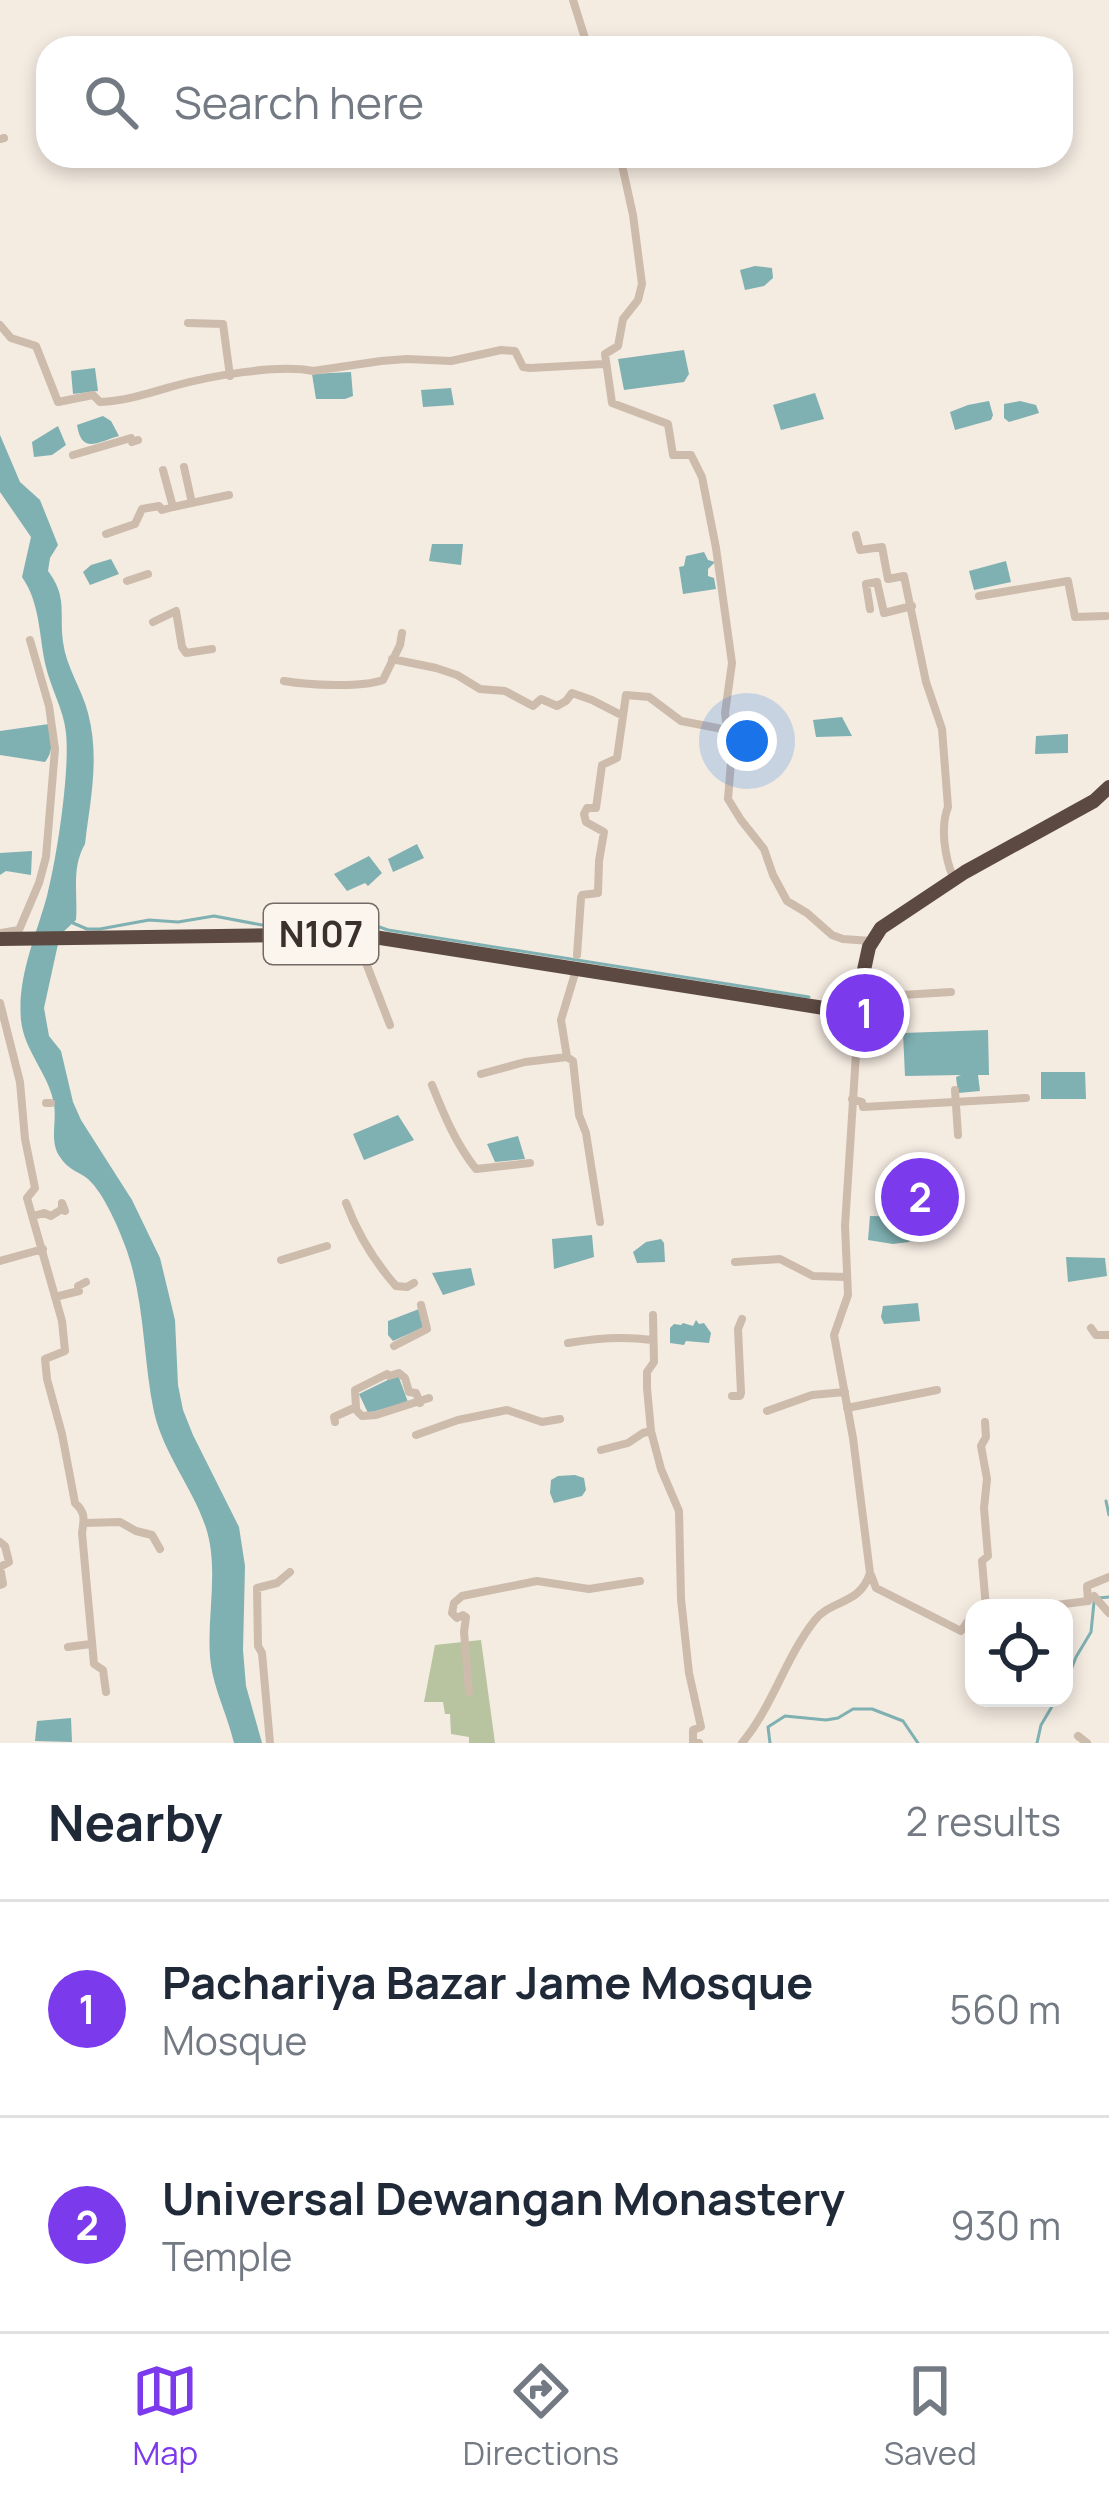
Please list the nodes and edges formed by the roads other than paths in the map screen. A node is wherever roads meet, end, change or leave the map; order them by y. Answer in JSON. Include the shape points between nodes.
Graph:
{"nodes":[{"id":1,"x":573,"y":0,"type":"edge"},
{"id":2,"x":584,"y":36,"type":"edge"},
{"id":3,"x":622,"y":168,"type":"edge"},
{"id":4,"x":188,"y":322,"type":"dead end"},
{"id":5,"x":0,"y":326,"type":"edge"},
{"id":6,"x":604,"y":364,"type":"junction"},
{"id":7,"x":230,"y":376,"type":"junction"},
{"id":8,"x":138,"y":440,"type":"dead end"},
{"id":9,"x":74,"y":455,"type":"dead end"},
{"id":10,"x":184,"y":467,"type":"dead end"},
{"id":11,"x":163,"y":470,"type":"dead end"},
{"id":12,"x":229,"y":495,"type":"dead end"},
{"id":13,"x":192,"y":503,"type":"junction"},
{"id":14,"x":173,"y":506,"type":"junction"},
{"id":15,"x":106,"y":534,"type":"dead end"},
{"id":16,"x":856,"y":535,"type":"dead end"},
{"id":17,"x":148,"y":574,"type":"dead end"},
{"id":18,"x":127,"y":580,"type":"dead end"},
{"id":19,"x":979,"y":596,"type":"dead end"},
{"id":20,"x":912,"y":606,"type":"junction"},
{"id":21,"x":871,"y":609,"type":"dead end"},
{"id":22,"x":1106,"y":616,"type":"edge"},
{"id":23,"x":153,"y":622,"type":"dead end"},
{"id":24,"x":402,"y":634,"type":"dead end"},
{"id":25,"x":30,"y":640,"type":"dead end"},
{"id":26,"x":212,"y":649,"type":"dead end"},
{"id":27,"x":392,"y":659,"type":"junction"},
{"id":28,"x":284,"y":681,"type":"dead end"},
{"id":29,"x":622,"y":716,"type":"junction"},
{"id":30,"x":728,"y":730,"type":"junction"},
{"id":31,"x":1109,"y":787,"type":"edge"},
{"id":32,"x":953,"y":879,"type":"junction"},
{"id":33,"x":355,"y":934,"type":"junction"},
{"id":34,"x":0,"y":936,"type":"edge"},
{"id":35,"x":871,"y":940,"type":"junction"},
{"id":36,"x":577,"y":962,"type":"junction"},
{"id":37,"x":951,"y":992,"type":"dead end"},
{"id":38,"x":885,"y":996,"type":"junction"},
{"id":39,"x":902,"y":999,"type":"dead end"},
{"id":40,"x":857,"y":1001,"type":"junction"},
{"id":41,"x":0,"y":1003,"type":"edge"},
{"id":42,"x":390,"y":1025,"type":"dead end"},
{"id":43,"x":567,"y":1057,"type":"junction"},
{"id":44,"x":481,"y":1074,"type":"dead end"},
{"id":45,"x":432,"y":1085,"type":"dead end"},
{"id":46,"x":956,"y":1096,"type":"junction"},
{"id":47,"x":1026,"y":1097,"type":"dead end"},
{"id":48,"x":852,"y":1100,"type":"junction"},
{"id":49,"x":958,"y":1135,"type":"dead end"},
{"id":50,"x":530,"y":1162,"type":"dead end"},
{"id":51,"x":346,"y":1203,"type":"dead end"},
{"id":52,"x":62,"y":1209,"type":"dead end"},
{"id":53,"x":33,"y":1216,"type":"junction"},
{"id":54,"x":601,"y":1222,"type":"dead end"},
{"id":55,"x":327,"y":1246,"type":"dead end"},
{"id":56,"x":43,"y":1249,"type":"junction"},
{"id":57,"x":281,"y":1260,"type":"dead end"},
{"id":58,"x":0,"y":1261,"type":"edge"},
{"id":59,"x":735,"y":1262,"type":"dead end"},
{"id":60,"x":846,"y":1277,"type":"junction"},
{"id":61,"x":86,"y":1282,"type":"dead end"},
{"id":62,"x":414,"y":1283,"type":"dead end"},
{"id":63,"x":56,"y":1297,"type":"junction"},
{"id":64,"x":421,"y":1305,"type":"dead end"},
{"id":65,"x":653,"y":1315,"type":"dead end"},
{"id":66,"x":742,"y":1319,"type":"dead end"},
{"id":67,"x":1091,"y":1328,"type":"dead end"},
{"id":68,"x":1109,"y":1335,"type":"edge"},
{"id":69,"x":652,"y":1340,"type":"junction"},
{"id":70,"x":568,"y":1342,"type":"dead end"},
{"id":71,"x":394,"y":1346,"type":"dead end"},
{"id":72,"x":937,"y":1390,"type":"dead end"},
{"id":73,"x":844,"y":1392,"type":"junction"},
{"id":74,"x":732,"y":1396,"type":"dead end"},
{"id":75,"x":356,"y":1408,"type":"junction"},
{"id":76,"x":847,"y":1408,"type":"junction"},
{"id":77,"x":767,"y":1411,"type":"dead end"},
{"id":78,"x":560,"y":1419,"type":"dead end"},
{"id":79,"x":335,"y":1422,"type":"dead end"},
{"id":80,"x":985,"y":1422,"type":"dead end"},
{"id":81,"x":651,"y":1431,"type":"junction"},
{"id":82,"x":416,"y":1435,"type":"dead end"},
{"id":83,"x":601,"y":1450,"type":"dead end"},
{"id":84,"x":85,"y":1523,"type":"junction"},
{"id":85,"x":0,"y":1542,"type":"edge"},
{"id":86,"x":160,"y":1549,"type":"dead end"},
{"id":87,"x":290,"y":1572,"type":"dead end"},
{"id":88,"x":870,"y":1573,"type":"junction"},
{"id":89,"x":1109,"y":1577,"type":"edge"},
{"id":90,"x":640,"y":1581,"type":"dead end"},
{"id":91,"x":0,"y":1586,"type":"edge"},
{"id":92,"x":985,"y":1599,"type":"edge"},
{"id":93,"x":1088,"y":1601,"type":"junction"},
{"id":94,"x":1073,"y":1603,"type":"edge"},
{"id":95,"x":1109,"y":1613,"type":"edge"},
{"id":96,"x":965,"y":1626,"type":"edge"},
{"id":97,"x":92,"y":1644,"type":"junction"},
{"id":98,"x":68,"y":1647,"type":"dead end"},
{"id":99,"x":106,"y":1692,"type":"dead end"},
{"id":100,"x":469,"y":1692,"type":"dead end"},
{"id":101,"x":270,"y":1743,"type":"edge"},
{"id":102,"x":699,"y":1743,"type":"edge"},
{"id":103,"x":742,"y":1743,"type":"edge"}],
"edges":[{"from":1,"to":2,"type":"street"},
{"from":3,"to":6,"type":"street","via":[[642,290]]},
{"from":4,"to":7,"type":"street","via":[[223,324]]},
{"from":5,"to":7,"type":"street","via":[[36,346],[58,402],[93,395],[112,402]]},
{"from":6,"to":7,"type":"street","via":[[530,368],[514,351],[501,350],[451,361]]},
{"from":6,"to":30,"type":"street","via":[[612,403],[667,423],[673,454],[691,455],[699,468],[732,663]]},
{"from":8,"to":9,"type":"street"},
{"from":10,"to":13,"type":"street"},
{"from":11,"to":14,"type":"street"},
{"from":12,"to":13,"type":"street"},
{"from":13,"to":14,"type":"street"},
{"from":14,"to":15,"type":"street","via":[[142,509],[135,524]]},
{"from":16,"to":20,"type":"street","via":[[860,550],[882,547],[888,579],[904,576]]},
{"from":17,"to":18,"type":"street"},
{"from":19,"to":22,"type":"street","via":[[1068,581],[1075,617]]},
{"from":20,"to":21,"type":"street","via":[[884,613],[877,582],[866,584]]},
{"from":20,"to":32,"type":"street","via":[[942,729]]},
{"from":23,"to":26,"type":"street","via":[[176,611],[186,653]]},
{"from":24,"to":27,"type":"street"},
{"from":25,"to":34,"type":"street","via":[[54,729],[50,837],[20,930]]},
{"from":27,"to":28,"type":"street","via":[[373,684]]},
{"from":27,"to":29,"type":"street","via":[[457,674],[533,706],[541,698],[557,706],[572,694]]},
{"from":29,"to":30,"type":"street","via":[[626,695],[649,697],[681,721]]},
{"from":29,"to":36,"type":"street","via":[[617,758],[602,765],[596,808],[584,814],[604,832],[598,893],[581,898]]},
{"from":30,"to":35,"type":"street","via":[[728,799],[764,849],[787,901],[832,935]]},
{"from":31,"to":32,"type":"highway"},
{"from":32,"to":35,"type":"highway"},
{"from":33,"to":34,"type":"highway","number":"N107"},
{"from":33,"to":36,"type":"highway","number":"N107"},
{"from":33,"to":42,"type":"street"},
{"from":35,"to":40,"type":"highway"},
{"from":36,"to":40,"type":"highway","number":"N107","via":[[824,1008]]},
{"from":36,"to":43,"type":"street","via":[[561,1019]]},
{"from":37,"to":38,"type":"street"},
{"from":38,"to":39,"type":"street"},
{"from":38,"to":40,"type":"street"},
{"from":40,"to":48,"type":"street"},
{"from":41,"to":53,"type":"street","via":[[34,1171],[27,1198]]},
{"from":43,"to":44,"type":"street"},
{"from":43,"to":54,"type":"street"},
{"from":45,"to":50,"type":"street","via":[[476,1169]]},
{"from":46,"to":47,"type":"street"},
{"from":46,"to":48,"type":"street","via":[[863,1107]]},
{"from":46,"to":49,"type":"street"},
{"from":48,"to":60,"type":"street"},
{"from":51,"to":62,"type":"street","via":[[379,1267],[396,1286]]},
{"from":52,"to":53,"type":"street"},
{"from":53,"to":56,"type":"street"},
{"from":55,"to":57,"type":"street"},
{"from":56,"to":58,"type":"street"},
{"from":56,"to":63,"type":"street"},
{"from":59,"to":60,"type":"street","via":[[776,1258],[813,1276]]},
{"from":60,"to":73,"type":"street","via":[[834,1335]]},
{"from":61,"to":63,"type":"street"},
{"from":63,"to":84,"type":"street","via":[[65,1349],[45,1359],[47,1379]]},
{"from":64,"to":71,"type":"street","via":[[427,1329]]},
{"from":65,"to":69,"type":"street"},
{"from":66,"to":74,"type":"street","via":[[741,1393]]},
{"from":67,"to":68,"type":"street"},
{"from":69,"to":70,"type":"street"},
{"from":69,"to":81,"type":"street"},
{"from":72,"to":76,"type":"street"},
{"from":73,"to":76,"type":"street"},
{"from":73,"to":77,"type":"street"},
{"from":75,"to":75,"type":"street","via":[[376,1415],[424,1401],[399,1373],[387,1373],[355,1390]]},
{"from":75,"to":79,"type":"street"},
{"from":76,"to":88,"type":"street"},
{"from":78,"to":82,"type":"street","via":[[507,1410]]},
{"from":80,"to":92,"type":"street"},
{"from":81,"to":83,"type":"street"},
{"from":81,"to":102,"type":"street","via":[[679,1511]]},
{"from":84,"to":86,"type":"street","via":[[121,1522],[152,1535]]},
{"from":84,"to":97,"type":"street"},
{"from":85,"to":91,"type":"street","via":[[9,1562],[0,1567]]},
{"from":87,"to":101,"type":"street","via":[[257,1588]]},
{"from":88,"to":96,"type":"street","via":[[876,1588],[961,1631]]},
{"from":88,"to":103,"type":"street","via":[[866,1588],[812,1624]]},
{"from":89,"to":93,"type":"street","via":[[1087,1586]]},
{"from":90,"to":100,"type":"street","via":[[589,1588],[537,1580],[462,1596],[452,1613],[466,1617]]},
{"from":93,"to":94,"type":"street"},
{"from":93,"to":95,"type":"street","via":[[1094,1596]]},
{"from":97,"to":98,"type":"street"},
{"from":97,"to":99,"type":"street"}]}
